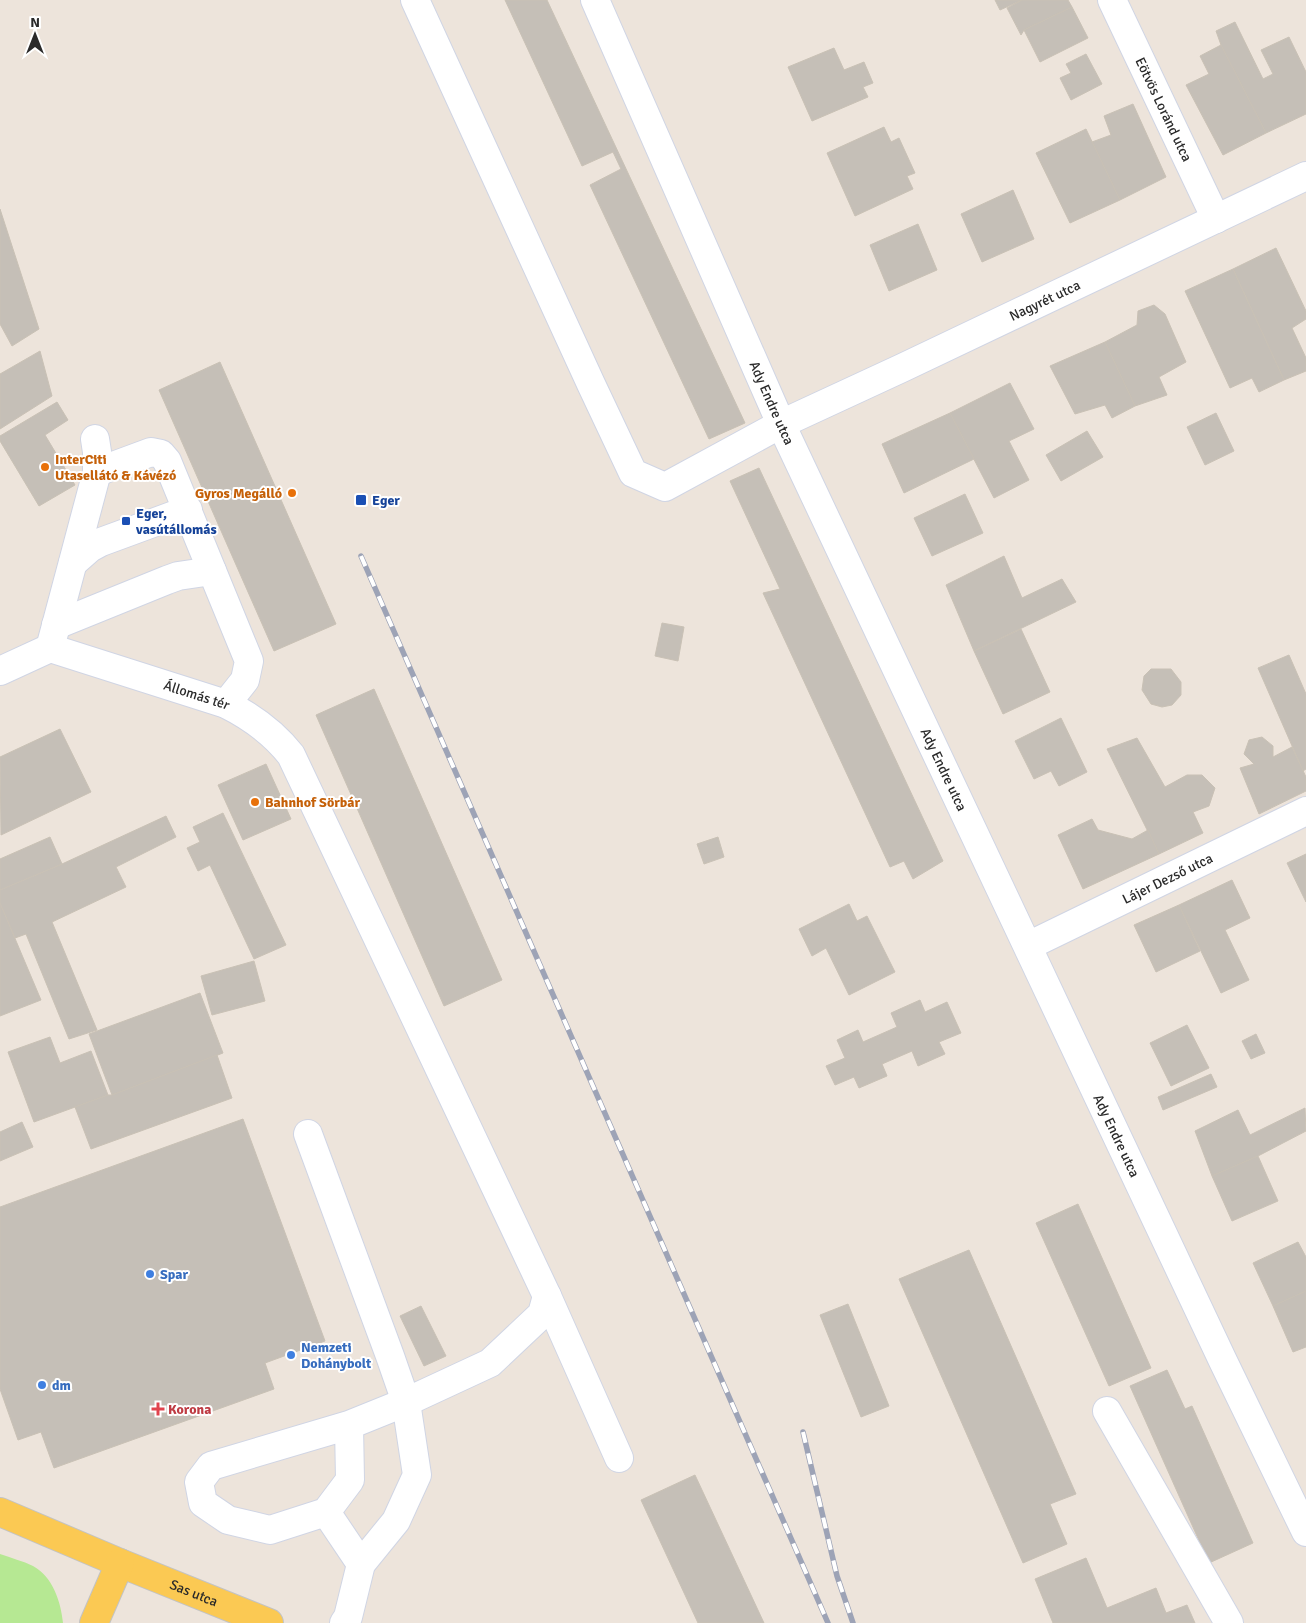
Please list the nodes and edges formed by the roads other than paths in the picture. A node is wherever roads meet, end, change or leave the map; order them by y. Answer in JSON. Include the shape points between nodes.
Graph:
{"nodes":[{"id":1,"x":415,"y":0,"type":"edge"},
{"id":2,"x":595,"y":0,"type":"edge"},
{"id":3,"x":1112,"y":0,"type":"edge"},
{"id":4,"x":1306,"y":176,"type":"edge"},
{"id":5,"x":1216,"y":219,"type":"junction"},
{"id":6,"x":781,"y":424,"type":"junction"},
{"id":7,"x":95,"y":439,"type":"dead end"},
{"id":8,"x":97,"y":472,"type":"junction"},
{"id":9,"x":188,"y":510,"type":"junction"},
{"id":10,"x":73,"y":563,"type":"junction"},
{"id":11,"x":212,"y":571,"type":"junction"},
{"id":12,"x":53,"y":636,"type":"junction"},
{"id":13,"x":0,"y":671,"type":"edge"},
{"id":14,"x":226,"y":704,"type":"junction"},
{"id":15,"x":1306,"y":811,"type":"edge"},
{"id":16,"x":1028,"y":946,"type":"junction"},
{"id":17,"x":308,"y":1134,"type":"dead end"},
{"id":18,"x":548,"y":1296,"type":"junction"},
{"id":19,"x":406,"y":1402,"type":"junction"},
{"id":20,"x":1107,"y":1411,"type":"dead end"},
{"id":21,"x":349,"y":1425,"type":"junction"},
{"id":22,"x":619,"y":1458,"type":"dead end"},
{"id":23,"x":0,"y":1512,"type":"edge"},
{"id":24,"x":326,"y":1512,"type":"junction"},
{"id":25,"x":1306,"y":1532,"type":"edge"},
{"id":26,"x":120,"y":1563,"type":"junction"},
{"id":27,"x":361,"y":1564,"type":"junction"},
{"id":28,"x":94,"y":1623,"type":"edge"},
{"id":29,"x":269,"y":1623,"type":"edge"},
{"id":30,"x":344,"y":1623,"type":"edge"},
{"id":31,"x":1229,"y":1623,"type":"edge"}],
"edges":[{"from":1,"to":6,"type":"street","name":"Nagyrét utca","via":[[633,473],[665,487]]},
{"from":2,"to":6,"type":"street","name":"Ady Endre utca"},
{"from":3,"to":5,"type":"street","name":"Eötvös Loránd utca"},
{"from":4,"to":5,"type":"street","name":"Nagyrét utca"},
{"from":5,"to":6,"type":"street","name":"Nagyrét utca"},
{"from":6,"to":16,"type":"street","name":"Ady Endre utca"},
{"from":7,"to":8,"type":"street"},
{"from":8,"to":9,"type":"street","name":"Állomás tér","via":[[151,452],[160,454],[167,461]]},
{"from":8,"to":10,"type":"street"},
{"from":9,"to":10,"type":"street","via":[[101,542]]},
{"from":9,"to":11,"type":"street","name":"Állomás tér"},
{"from":10,"to":12,"type":"street"},
{"from":11,"to":12,"type":"street","via":[[167,580]]},
{"from":11,"to":14,"type":"street","name":"Állomás tér","via":[[249,661],[245,680]]},
{"from":12,"to":13,"type":"street"},
{"from":12,"to":14,"type":"street","name":"Állomás tér"},
{"from":14,"to":18,"type":"street","via":[[264,726],[291,755]]},
{"from":15,"to":16,"type":"street","name":"Lájer Dezső utca"},
{"from":16,"to":25,"type":"street","name":"Ady Endre utca"},
{"from":17,"to":19,"type":"street"},
{"from":18,"to":19,"type":"street","via":[[542,1314],[490,1363]]},
{"from":18,"to":22,"type":"street"},
{"from":19,"to":21,"type":"street"},
{"from":19,"to":27,"type":"street","via":[[417,1475],[396,1521]]},
{"from":20,"to":31,"type":"street"},
{"from":21,"to":24,"type":"street","via":[[350,1480]]},
{"from":21,"to":24,"type":"street","via":[[211,1466],[198,1482],[202,1503],[228,1520],[270,1530]]},
{"from":23,"to":26,"type":"main road","name":"Sas utca"},
{"from":24,"to":27,"type":"street"},
{"from":26,"to":28,"type":"main road"},
{"from":26,"to":29,"type":"main road","name":"Sas utca"},
{"from":27,"to":30,"type":"street"}]}
